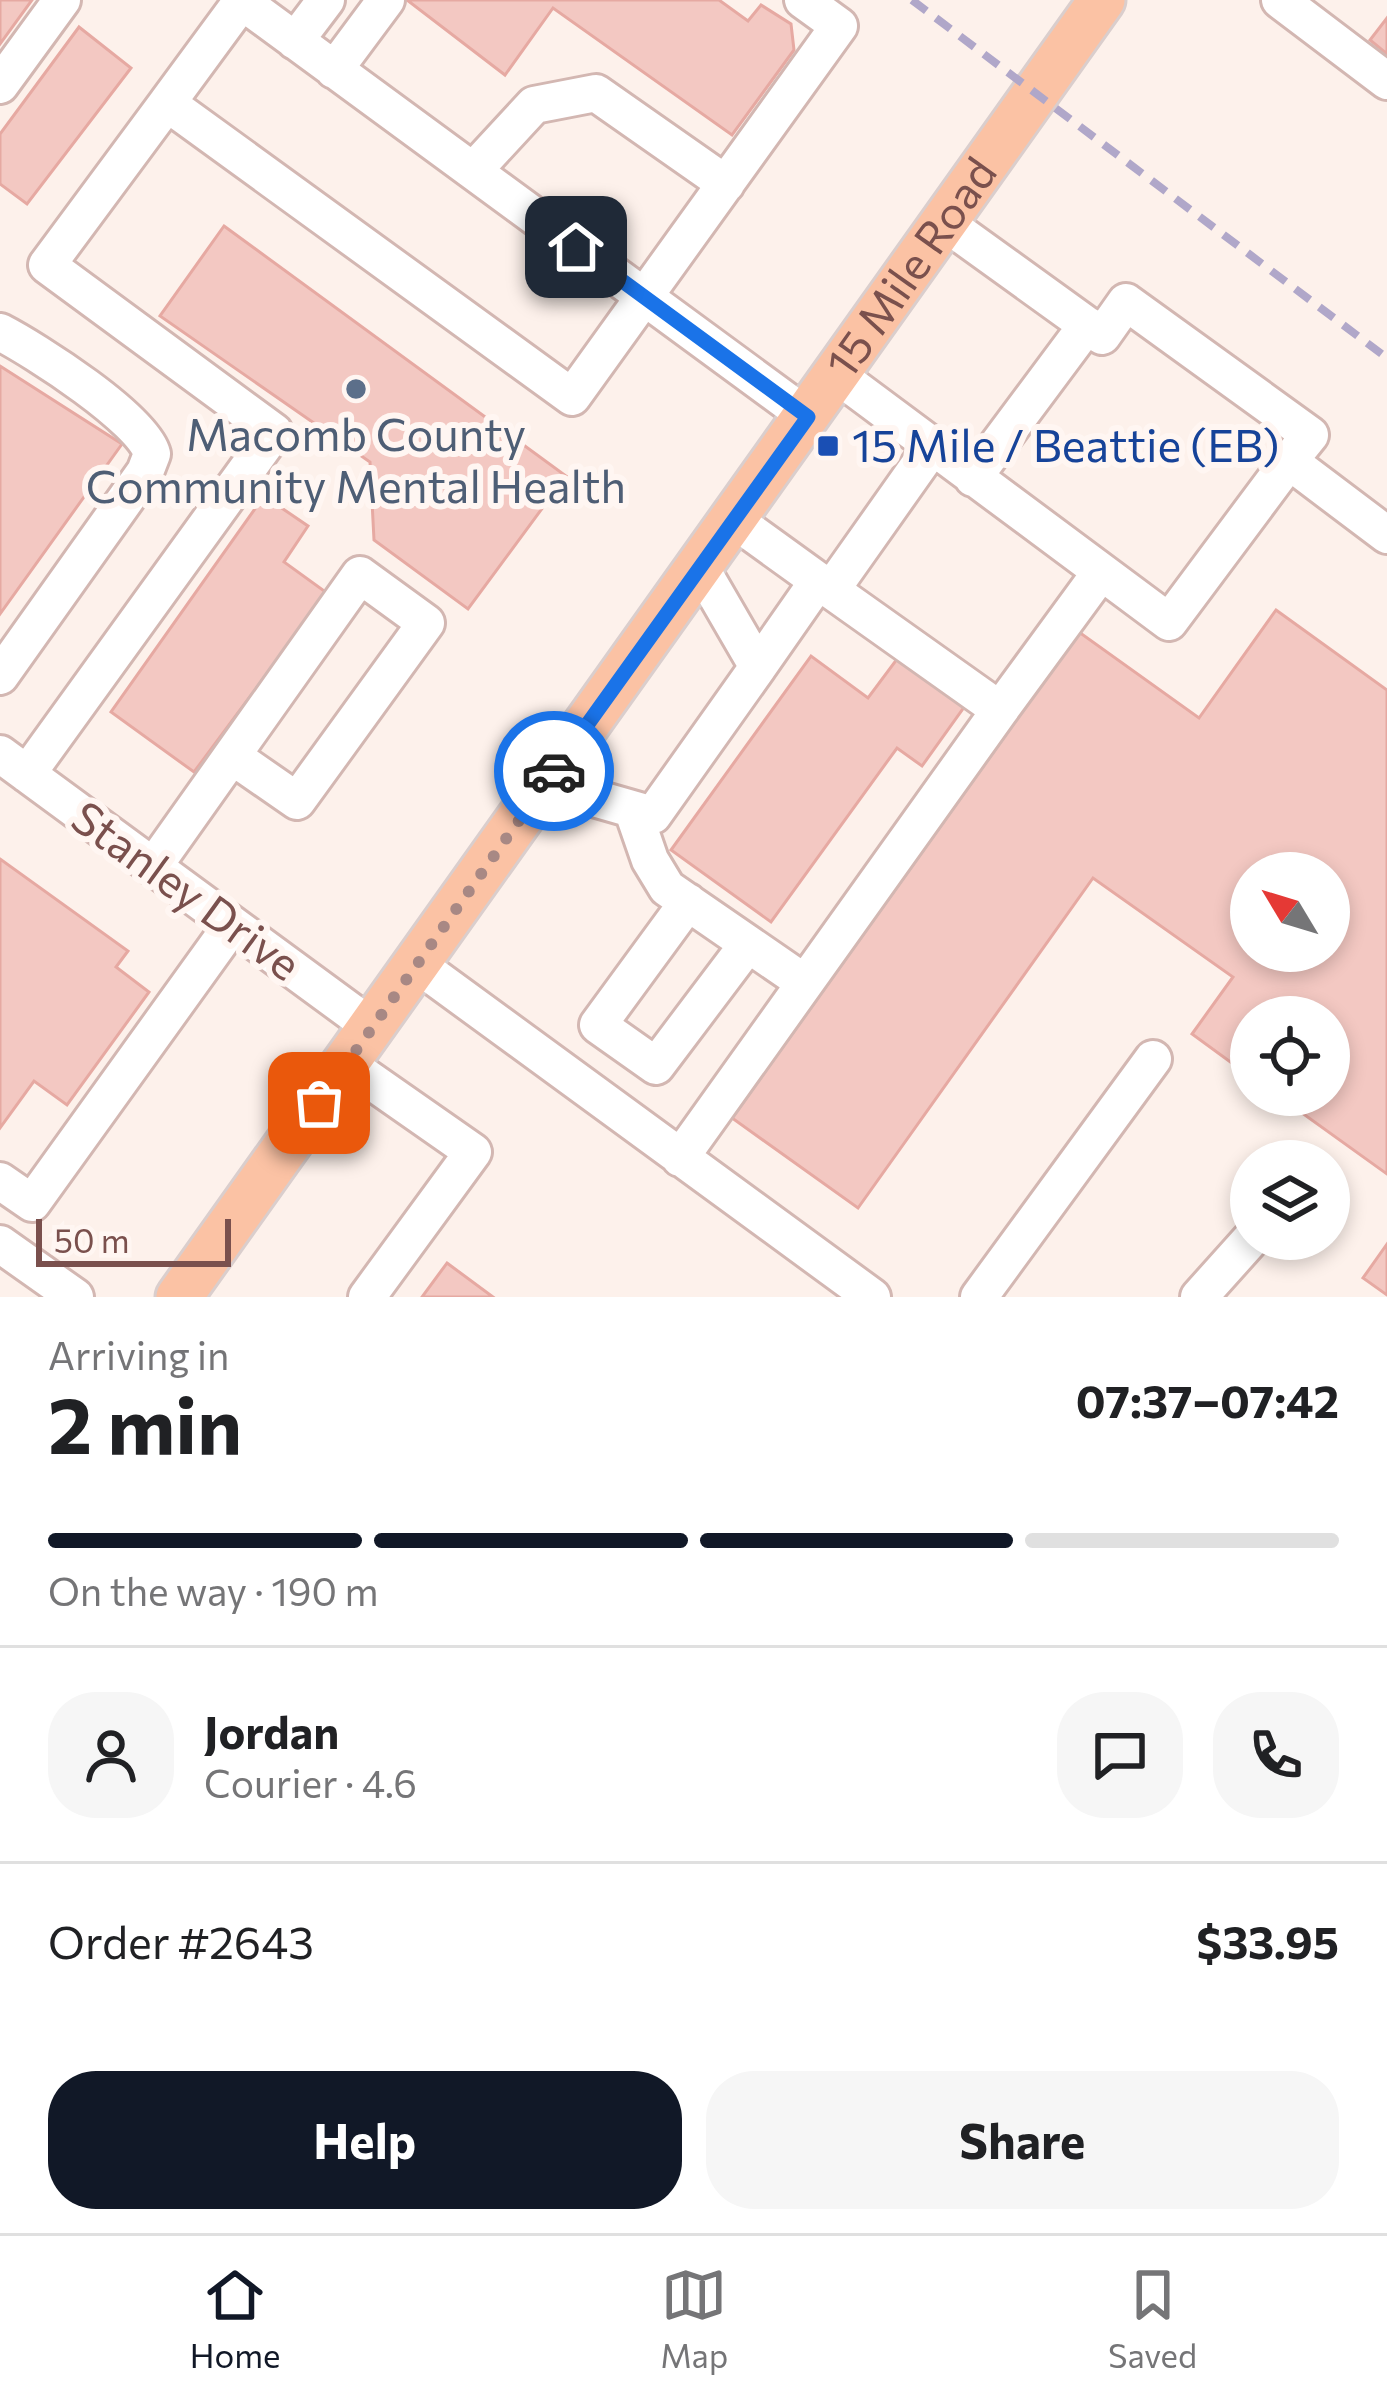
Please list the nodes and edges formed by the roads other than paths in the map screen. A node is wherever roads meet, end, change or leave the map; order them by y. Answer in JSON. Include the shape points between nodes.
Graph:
{"nodes":[{"id":1,"x":62,"y":0,"type":"edge"},
{"id":2,"x":326,"y":0,"type":"edge"},
{"id":3,"x":386,"y":0,"type":"edge"},
{"id":4,"x":803,"y":0,"type":"edge"},
{"id":5,"x":1102,"y":0,"type":"edge"},
{"id":6,"x":1280,"y":0,"type":"edge"},
{"id":7,"x":241,"y":1,"type":"edge"},
{"id":8,"x":296,"y":41,"type":"junction"},
{"id":9,"x":334,"y":70,"type":"junction"},
{"id":10,"x":1387,"y":81,"type":"edge"},
{"id":11,"x":0,"y":85,"type":"edge"},
{"id":12,"x":167,"y":103,"type":"junction"},
{"id":13,"x":473,"y":171,"type":"junction"},
{"id":14,"x":726,"y":184,"type":"junction"},
{"id":15,"x":944,"y":222,"type":"junction"},
{"id":16,"x":645,"y":298,"type":"junction"},
{"id":17,"x":1087,"y":325,"type":"junction"},
{"id":18,"x":0,"y":332,"type":"edge"},
{"id":19,"x":837,"y":376,"type":"junction"},
{"id":20,"x":808,"y":417,"type":"junction"},
{"id":21,"x":932,"y":447,"type":"junction"},
{"id":22,"x":1289,"y":461,"type":"junction"},
{"id":23,"x":973,"y":478,"type":"junction"},
{"id":24,"x":734,"y":520,"type":"junction"},
{"id":25,"x":1387,"y":535,"type":"edge"},
{"id":26,"x":700,"y":567,"type":"junction"},
{"id":27,"x":1101,"y":572,"type":"junction"},
{"id":28,"x":825,"y":585,"type":"junction"},
{"id":29,"x":758,"y":667,"type":"junction"},
{"id":30,"x":0,"y":676,"type":"edge"},
{"id":31,"x":1000,"y":710,"type":"junction"},
{"id":32,"x":232,"y":756,"type":"junction"},
{"id":33,"x":14,"y":764,"type":"edge"},
{"id":34,"x":545,"y":784,"type":"junction"},
{"id":35,"x":633,"y":811,"type":"junction"},
{"id":36,"x":153,"y":867,"type":"junction"},
{"id":37,"x":688,"y":902,"type":"junction"},
{"id":38,"x":232,"y":925,"type":"junction"},
{"id":39,"x":748,"y":944,"type":"junction"},
{"id":40,"x":418,"y":965,"type":"junction"},
{"id":41,"x":805,"y":983,"type":"junction"},
{"id":42,"x":360,"y":1046,"type":"junction"},
{"id":43,"x":1153,"y":1060,"type":"dead end"},
{"id":44,"x":680,"y":1158,"type":"junction"},
{"id":45,"x":0,"y":1181,"type":"edge"},
{"id":46,"x":0,"y":1244,"type":"edge"},
{"id":47,"x":1232,"y":1260,"type":"edge"},
{"id":48,"x":75,"y":1297,"type":"edge"},
{"id":49,"x":179,"y":1297,"type":"edge"},
{"id":50,"x":367,"y":1297,"type":"edge"},
{"id":51,"x":872,"y":1297,"type":"edge"},
{"id":52,"x":979,"y":1297,"type":"edge"},
{"id":53,"x":1199,"y":1297,"type":"edge"}],
"edges":[{"from":1,"to":11,"type":"street"},
{"from":2,"to":8,"type":"street"},
{"from":3,"to":9,"type":"street"},
{"from":4,"to":14,"type":"street","via":[[838,26]]},
{"from":5,"to":15,"type":"main road","name":"15 Mile Road"},
{"from":6,"to":10,"type":"street"},
{"from":7,"to":8,"type":"street"},
{"from":7,"to":12,"type":"street"},
{"from":8,"to":9,"type":"street"},
{"from":9,"to":13,"type":"street"},
{"from":12,"to":16,"type":"street","via":[[572,397]]},
{"from":12,"to":33,"type":"street","via":[[47,265],[274,432]]},
{"from":13,"to":14,"type":"street","via":[[534,105],[596,92]]},
{"from":13,"to":16,"type":"street"},
{"from":14,"to":16,"type":"street"},
{"from":15,"to":17,"type":"street"},
{"from":15,"to":19,"type":"main road","name":"15 Mile Road"},
{"from":16,"to":20,"type":"street"},
{"from":17,"to":22,"type":"street","via":[[1102,336],[1126,302],[1310,435]]},
{"from":17,"to":23,"type":"street"},
{"from":18,"to":30,"type":"street","via":[[139,429],[152,454]]},
{"from":19,"to":20,"type":"main road","name":"15 Mile Road"},
{"from":19,"to":21,"type":"street"},
{"from":20,"to":24,"type":"main road","name":"15 Mile Road"},
{"from":21,"to":23,"type":"street"},
{"from":21,"to":28,"type":"street"},
{"from":22,"to":25,"type":"street"},
{"from":22,"to":27,"type":"street","via":[[1169,622]]},
{"from":23,"to":27,"type":"street"},
{"from":24,"to":26,"type":"main road","name":"15 Mile Road"},
{"from":24,"to":28,"type":"street"},
{"from":26,"to":29,"type":"street"},
{"from":26,"to":34,"type":"main road","name":"15 Mile Road"},
{"from":27,"to":31,"type":"street"},
{"from":28,"to":29,"type":"street"},
{"from":28,"to":31,"type":"street"},
{"from":29,"to":35,"type":"street","via":[[653,815]]},
{"from":31,"to":41,"type":"street"},
{"from":32,"to":32,"type":"street","via":[[360,575],[426,623],[297,801]]},
{"from":32,"to":36,"type":"street"},
{"from":33,"to":36,"type":"street","name":"Stanley Drive"},
{"from":34,"to":35,"type":"street"},
{"from":34,"to":40,"type":"main road","name":"15 Mile Road"},
{"from":35,"to":37,"type":"street","via":[[667,889]]},
{"from":36,"to":38,"type":"street","name":"Stanley Drive"},
{"from":37,"to":39,"type":"street"},
{"from":37,"to":39,"type":"street","via":[[598,1024],[656,1066]]},
{"from":38,"to":42,"type":"street","name":"Stanley Drive"},
{"from":38,"to":45,"type":"street","via":[[32,1204]]},
{"from":39,"to":41,"type":"street"},
{"from":40,"to":42,"type":"main road","name":"15 Mile Road"},
{"from":40,"to":44,"type":"street"},
{"from":41,"to":44,"type":"street"},
{"from":42,"to":49,"type":"main road","name":"15 Mile Road"},
{"from":42,"to":50,"type":"street","name":"Stanley Drive","via":[[473,1152]]},
{"from":43,"to":52,"type":"street"},
{"from":44,"to":51,"type":"street"},
{"from":46,"to":48,"type":"street"},
{"from":47,"to":53,"type":"street"}]}
